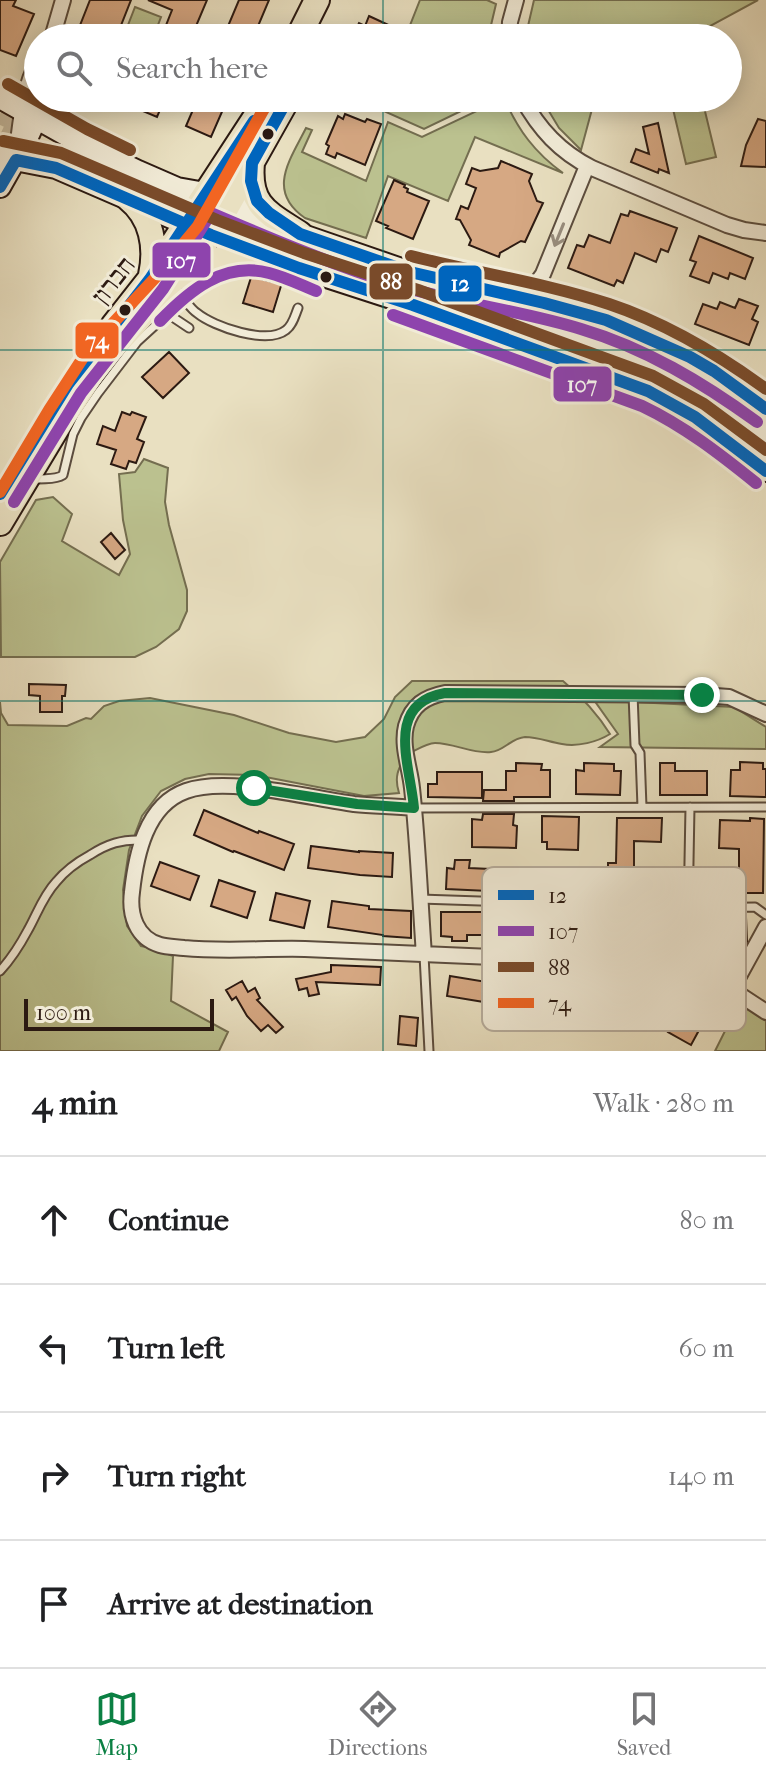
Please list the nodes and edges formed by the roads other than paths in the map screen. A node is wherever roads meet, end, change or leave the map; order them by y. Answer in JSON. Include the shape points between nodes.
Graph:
{"nodes":[{"id":1,"x":63,"y":0,"type":"edge"},
{"id":2,"x":317,"y":0,"type":"edge"},
{"id":3,"x":332,"y":0,"type":"edge"},
{"id":4,"x":516,"y":0,"type":"edge"},
{"id":5,"x":56,"y":24,"type":"edge"},
{"id":6,"x":305,"y":24,"type":"edge"},
{"id":7,"x":321,"y":24,"type":"edge"},
{"id":8,"x":510,"y":24,"type":"edge"},
{"id":9,"x":0,"y":98,"type":"edge"},
{"id":10,"x":24,"y":105,"type":"edge"},
{"id":11,"x":31,"y":112,"type":"edge"},
{"id":12,"x":38,"y":112,"type":"tunnel mouth"},
{"id":13,"x":56,"y":112,"type":"edge"},
{"id":14,"x":259,"y":112,"type":"edge"},
{"id":15,"x":280,"y":112,"type":"edge"},
{"id":16,"x":531,"y":112,"type":"edge"},
{"id":17,"x":80,"y":143,"type":"junction"},
{"id":18,"x":8,"y":159,"type":"edge"},
{"id":19,"x":252,"y":163,"type":"junction"},
{"id":20,"x":587,"y":166,"type":"junction"},
{"id":21,"x":0,"y":187,"type":"edge"},
{"id":22,"x":205,"y":193,"type":"junction"},
{"id":23,"x":128,"y":198,"type":"junction"},
{"id":24,"x":228,"y":203,"type":"junction"},
{"id":25,"x":186,"y":224,"type":"junction"},
{"id":26,"x":766,"y":233,"type":"edge"},
{"id":27,"x":300,"y":234,"type":"junction"},
{"id":28,"x":211,"y":235,"type":"junction"},
{"id":29,"x":269,"y":256,"type":"junction"},
{"id":30,"x":159,"y":284,"type":"junction"},
{"id":31,"x":298,"y":308,"type":"dead end"},
{"id":32,"x":518,"y":311,"type":"junction"},
{"id":33,"x":168,"y":314,"type":"junction"},
{"id":34,"x":189,"y":328,"type":"dead end"},
{"id":35,"x":766,"y":409,"type":"edge"},
{"id":36,"x":766,"y":429,"type":"edge"},
{"id":37,"x":766,"y":447,"type":"edge"},
{"id":38,"x":41,"y":453,"type":"junction"},
{"id":39,"x":766,"y":471,"type":"edge"},
{"id":40,"x":50,"y":478,"type":"junction"},
{"id":41,"x":10,"y":490,"type":"edge"},
{"id":42,"x":0,"y":523,"type":"edge"},
{"id":43,"x":633,"y":694,"type":"junction"},
{"id":44,"x":766,"y":714,"type":"edge"},
{"id":45,"x":642,"y":807,"type":"junction"},
{"id":46,"x":690,"y":807,"type":"junction"},
{"id":47,"x":766,"y":807,"type":"edge"},
{"id":48,"x":414,"y":808,"type":"junction"},
{"id":49,"x":142,"y":840,"type":"junction"},
{"id":50,"x":689,"y":867,"type":"edge"},
{"id":51,"x":420,"y":899,"type":"junction"},
{"id":52,"x":482,"y":901,"type":"edge"},
{"id":53,"x":746,"y":907,"type":"edge"},
{"id":54,"x":766,"y":915,"type":"edge"},
{"id":55,"x":766,"y":927,"type":"edge"},
{"id":56,"x":424,"y":955,"type":"junction"},
{"id":57,"x":482,"y":957,"type":"edge"},
{"id":58,"x":746,"y":963,"type":"edge"},
{"id":59,"x":0,"y":971,"type":"edge"},
{"id":60,"x":746,"y":998,"type":"edge"},
{"id":61,"x":766,"y":1012,"type":"edge"},
{"id":62,"x":429,"y":1051,"type":"edge"}],
"edges":[{"from":1,"to":5,"type":"street"},
{"from":2,"to":6,"type":"highway"},
{"from":3,"to":7,"type":"highway"},
{"from":4,"to":8,"type":"street"},
{"from":9,"to":10,"type":"main road"},
{"from":11,"to":18,"type":"main road"},
{"from":12,"to":17,"type":"main road"},
{"from":13,"to":17,"type":"main road"},
{"from":14,"to":22,"type":"highway","name":"חברון"},
{"from":15,"to":19,"type":"highway","name":"חברון"},
{"from":16,"to":20,"type":"street","via":[[558,147]]},
{"from":17,"to":22,"type":"main road","via":[[177,188]]},
{"from":18,"to":21,"type":"main road"},
{"from":18,"to":23,"type":"main road","via":[[56,168]]},
{"from":19,"to":24,"type":"highway","name":"חברון"},
{"from":19,"to":27,"type":"highway","via":[[257,201]]},
{"from":20,"to":26,"type":"street","via":[[727,225]]},
{"from":20,"to":32,"type":"street","one_way":true,"via":[[543,274]]},
{"from":22,"to":24,"type":"main road"},
{"from":22,"to":25,"type":"highway","name":"חברון"},
{"from":23,"to":25,"type":"main road"},
{"from":23,"to":30,"type":"highway","via":[[144,215]]},
{"from":24,"to":27,"type":"main road"},
{"from":24,"to":28,"type":"highway","name":"חברון"},
{"from":25,"to":28,"type":"main road"},
{"from":25,"to":30,"type":"highway","name":"חברון"},
{"from":27,"to":32,"type":"main road"},
{"from":28,"to":29,"type":"main road"},
{"from":28,"to":30,"type":"highway","name":"חברון"},
{"from":29,"to":30,"type":"highway","via":[[213,260]]},
{"from":29,"to":39,"type":"main road","via":[[648,391],[702,420]]},
{"from":30,"to":38,"type":"highway","name":"חברון","via":[[101,360]]},
{"from":30,"to":41,"type":"highway","name":"חברון","via":[[68,384]]},
{"from":31,"to":33,"type":"lane","via":[[287,330],[266,336],[222,327],[184,299]]},
{"from":32,"to":35,"type":"main road","via":[[606,320],[714,371]]},
{"from":32,"to":36,"type":"main road","via":[[661,358],[717,390]]},
{"from":32,"to":37,"type":"main road","via":[[578,343],[656,372],[710,402]]},
{"from":33,"to":34,"type":"lane"},
{"from":33,"to":40,"type":"lane","via":[[137,342],[98,393],[73,434],[63,475]]},
{"from":38,"to":40,"type":"lane","via":[[42,470]]},
{"from":38,"to":41,"type":"highway","name":"חברון"},
{"from":40,"to":41,"type":"lane"},
{"from":41,"to":42,"type":"highway","name":"חברון"},
{"from":43,"to":44,"type":"street","via":[[729,697]]},
{"from":43,"to":45,"type":"lane"},
{"from":43,"to":48,"type":"street","via":[[430,696],[419,702],[405,729]]},
{"from":45,"to":46,"type":"lane"},
{"from":45,"to":48,"type":"lane"},
{"from":46,"to":47,"type":"lane"},
{"from":46,"to":50,"type":"lane"},
{"from":48,"to":49,"type":"street","via":[[215,786],[185,791],[169,801],[153,817]]},
{"from":48,"to":51,"type":"street"},
{"from":49,"to":56,"type":"street","via":[[130,908],[144,937],[160,945]]},
{"from":49,"to":59,"type":"lane","via":[[118,841],[74,864],[55,882]]},
{"from":51,"to":52,"type":"lane"},
{"from":51,"to":56,"type":"street"},
{"from":53,"to":54,"type":"lane"},
{"from":55,"to":58,"type":"street"},
{"from":56,"to":57,"type":"street"},
{"from":56,"to":62,"type":"lane"},
{"from":60,"to":61,"type":"street"}]}
